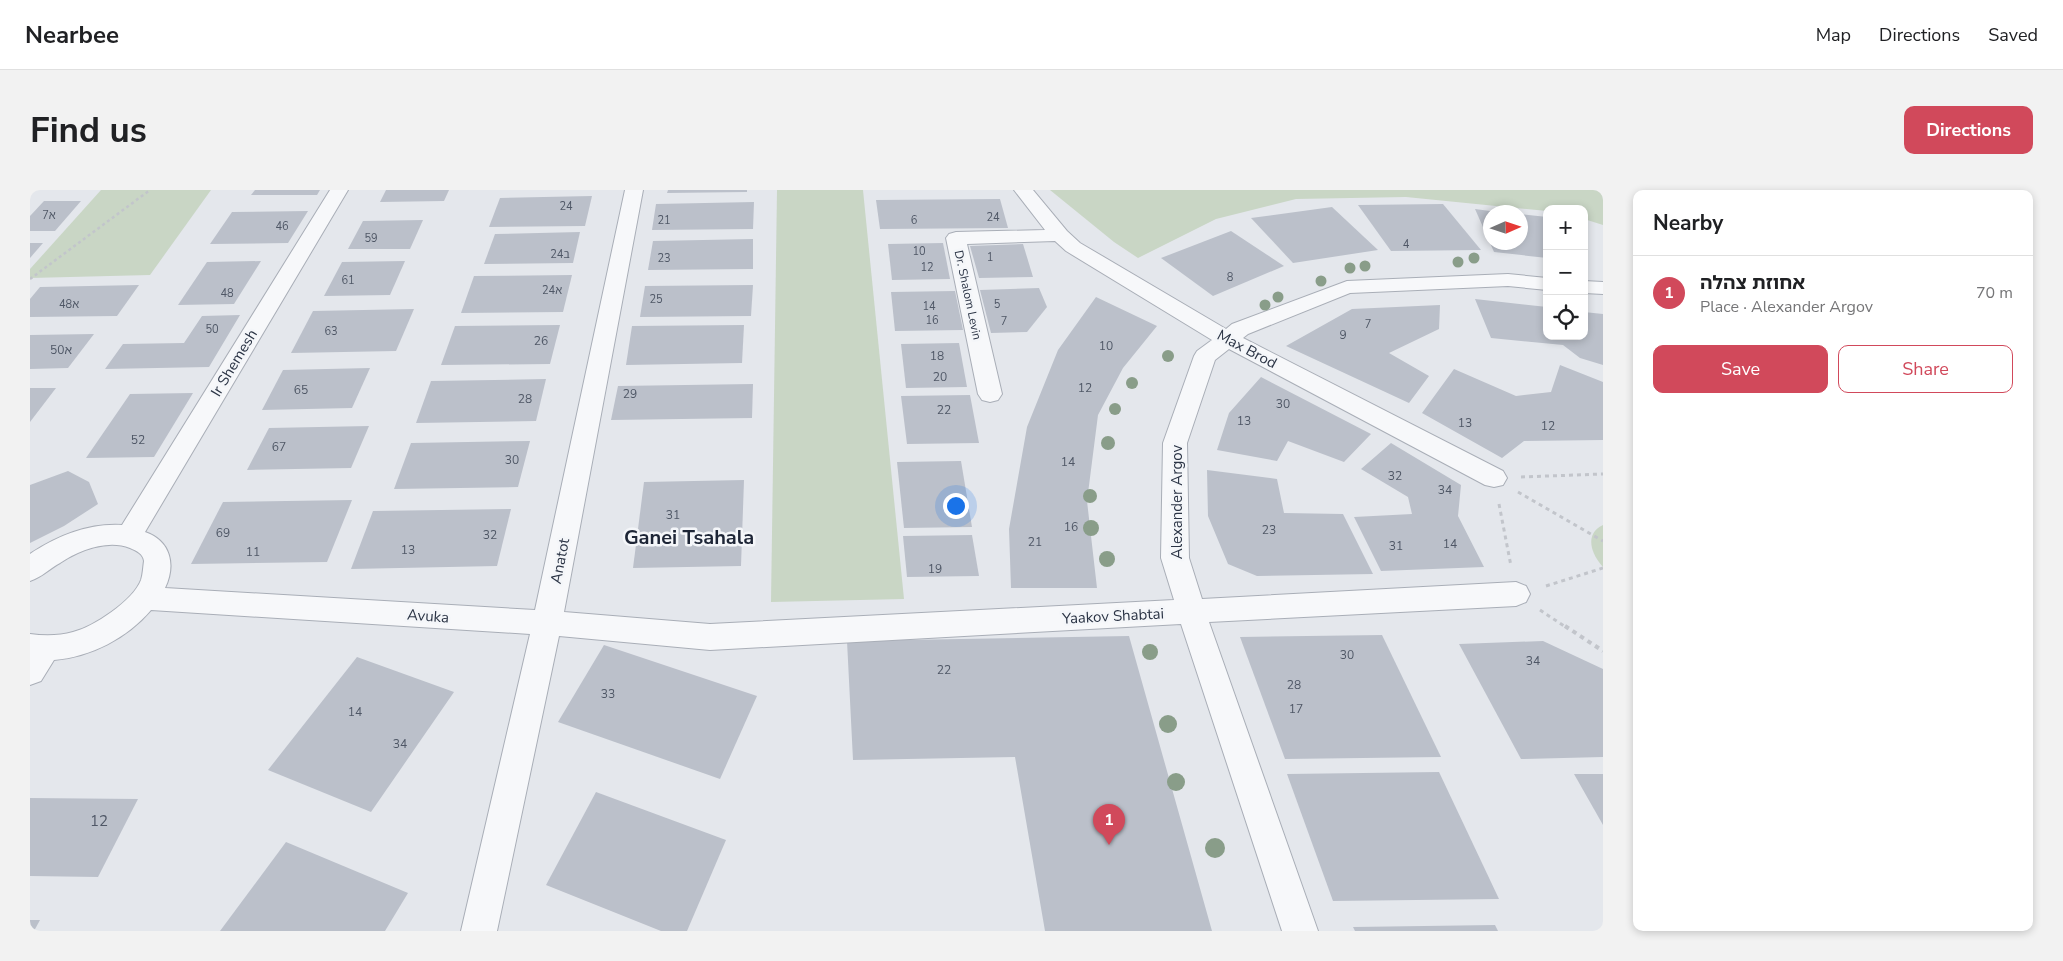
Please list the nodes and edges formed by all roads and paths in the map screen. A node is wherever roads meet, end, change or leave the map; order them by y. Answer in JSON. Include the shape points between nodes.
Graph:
{"nodes":[{"id":1,"x":150,"y":190,"type":"edge"},
{"id":2,"x":339,"y":190,"type":"edge"},
{"id":3,"x":634,"y":190,"type":"edge"},
{"id":4,"x":1023,"y":190,"type":"edge"},
{"id":5,"x":1060,"y":235,"type":"junction"},
{"id":6,"x":30,"y":279,"type":"edge"},
{"id":7,"x":1543,"y":284,"type":"edge"},
{"id":8,"x":1588,"y":287,"type":"edge"},
{"id":9,"x":1603,"y":288,"type":"edge"},
{"id":10,"x":1227,"y":339,"type":"junction"},
{"id":11,"x":990,"y":394,"type":"dead end"},
{"id":12,"x":1603,"y":474,"type":"edge"},
{"id":13,"x":1494,"y":478,"type":"junction"},
{"id":14,"x":129,"y":536,"type":"junction"},
{"id":15,"x":1603,"y":541,"type":"edge"},
{"id":16,"x":1603,"y":568,"type":"edge"},
{"id":17,"x":30,"y":570,"type":"edge"},
{"id":18,"x":1516,"y":594,"type":"junction"},
{"id":19,"x":145,"y":598,"type":"junction"},
{"id":20,"x":1191,"y":611,"type":"junction"},
{"id":21,"x":547,"y":623,"type":"junction"},
{"id":22,"x":710,"y":637,"type":"joint"},
{"id":23,"x":1603,"y":651,"type":"edge"},
{"id":24,"x":35,"y":656,"type":"edge"},
{"id":25,"x":479,"y":931,"type":"edge"},
{"id":26,"x":1300,"y":931,"type":"edge"}],
"edges":[{"from":1,"to":6,"type":"path"},
{"from":2,"to":14,"type":"street","name":"Ir Shemesh"},
{"from":3,"to":21,"type":"street","name":"Anatot"},
{"from":4,"to":5,"type":"street","name":"Max Brod"},
{"from":5,"to":10,"type":"street","name":"Max Brod","via":[[1073,247]]},
{"from":5,"to":11,"type":"street","name":"Dr. Shalom Levin","via":[[956,238]]},
{"from":7,"to":10,"type":"street","name":"Alexander Argov","via":[[1508,280],[1347,287],[1240,329]]},
{"from":8,"to":9,"type":"street"},
{"from":10,"to":13,"type":"street","name":"Max Brod"},
{"from":10,"to":20,"type":"street","name":"Alexander Argov","via":[[1205,356],[1175,442],[1175,558]]},
{"from":12,"to":13,"type":"path"},
{"from":13,"to":15,"type":"path"},
{"from":13,"to":18,"type":"path"},
{"from":14,"to":17,"type":"street","via":[[107,535],[83,540],[58,550]]},
{"from":14,"to":19,"type":"street","via":[[147,544],[157,557],[157,576]]},
{"from":16,"to":18,"type":"path"},
{"from":18,"to":20,"type":"street","name":"Yaakov Shabtai"},
{"from":18,"to":23,"type":"path"},
{"from":19,"to":21,"type":"street","name":"Avuka"},
{"from":19,"to":24,"type":"street","via":[[119,623],[82,642]]},
{"from":20,"to":22,"type":"street","name":"Yaakov Shabtai"},
{"from":20,"to":26,"type":"street","name":"Alexander Argov"},
{"from":21,"to":22,"type":"street","name":"Avuka"},
{"from":21,"to":25,"type":"street","name":"Anatot"}]}
